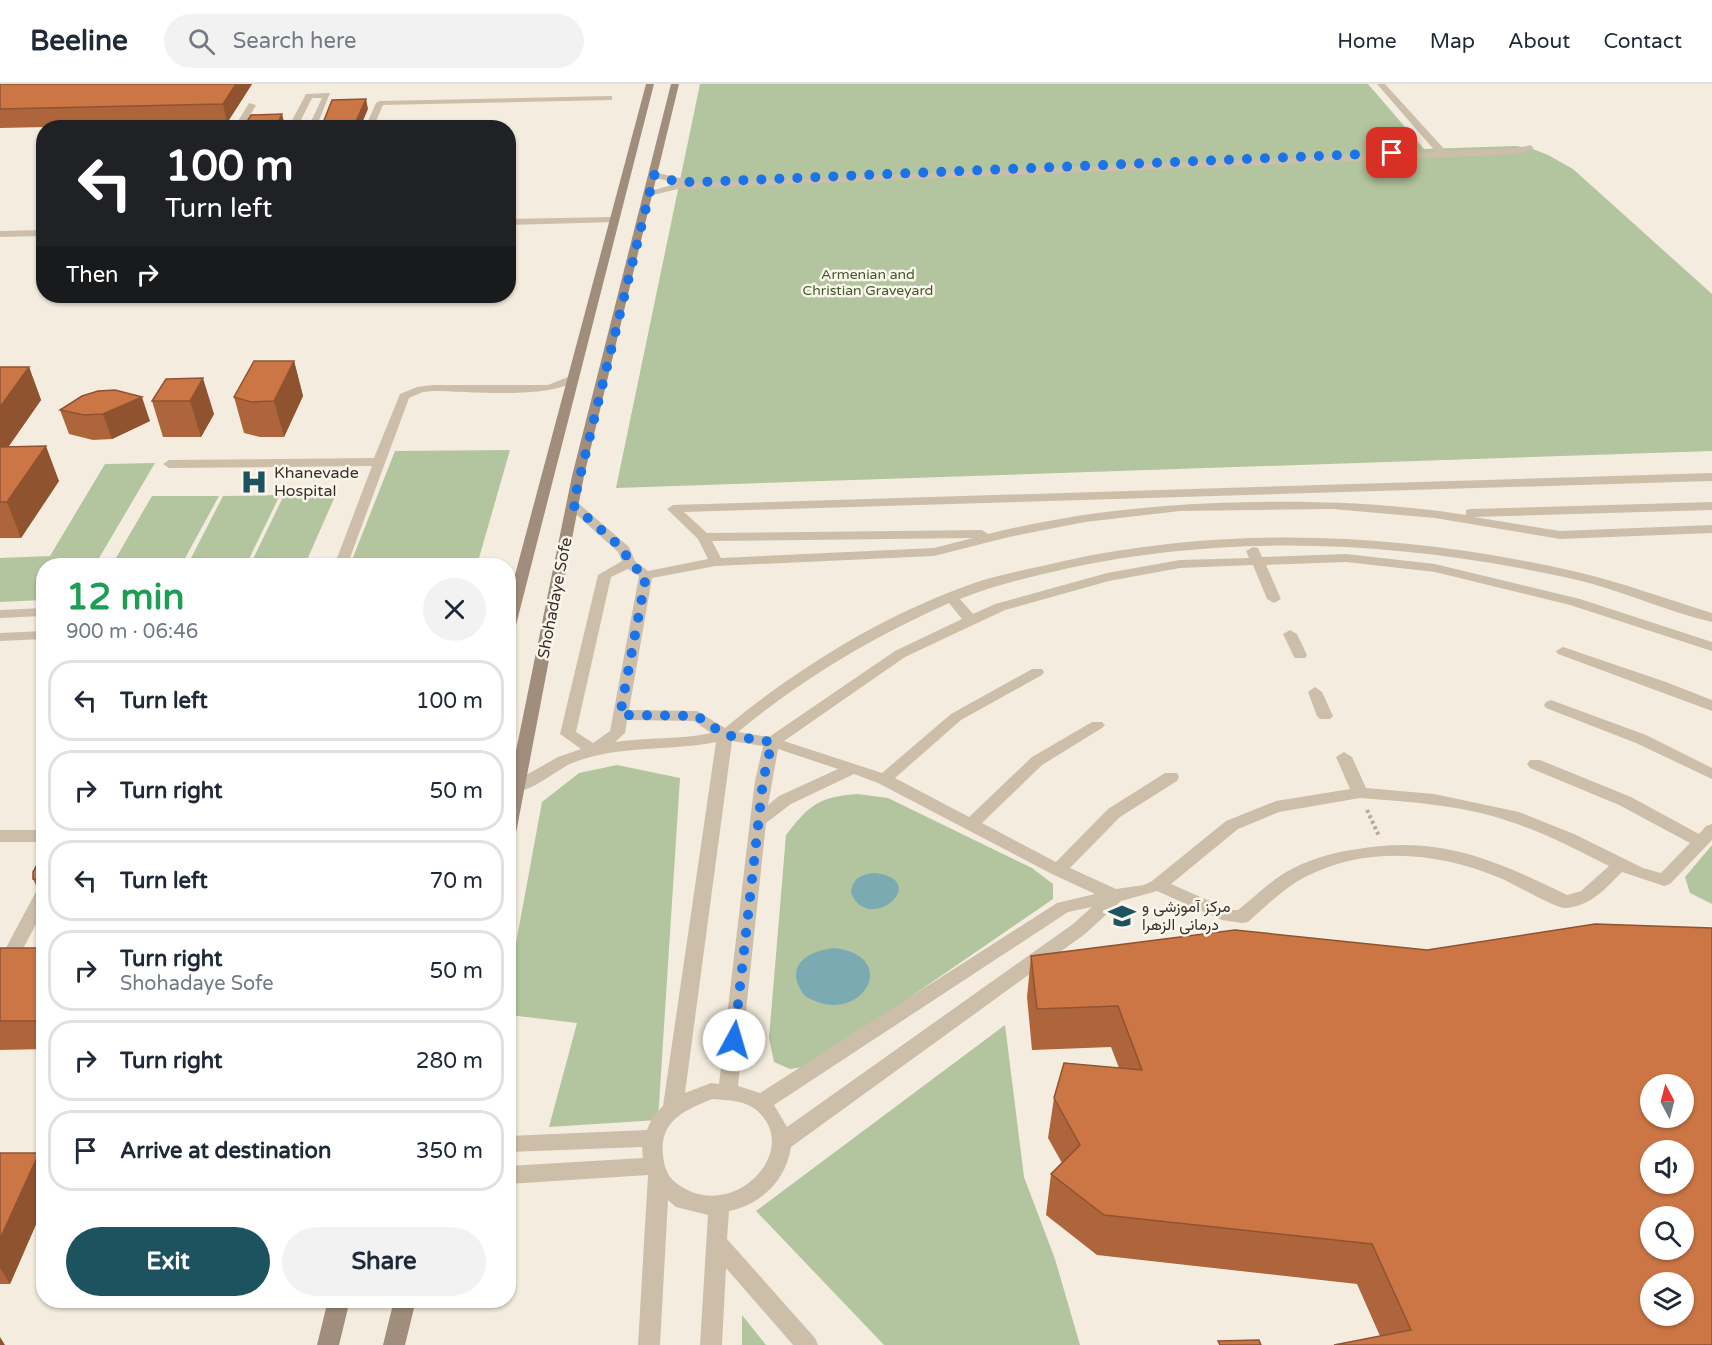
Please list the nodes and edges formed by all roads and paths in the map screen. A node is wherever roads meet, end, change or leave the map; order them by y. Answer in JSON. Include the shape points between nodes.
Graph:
{"nodes":[{"id":1,"x":650,"y":84,"type":"edge"},
{"id":2,"x":675,"y":84,"type":"edge"},
{"id":3,"x":1381,"y":84,"type":"edge"},
{"id":4,"x":609,"y":98,"type":"dead end"},
{"id":5,"x":659,"y":98,"type":"junction"},
{"id":6,"x":252,"y":105,"type":"dead end"},
{"id":7,"x":243,"y":120,"type":"edge"},
{"id":8,"x":296,"y":120,"type":"edge"},
{"id":9,"x":316,"y":120,"type":"edge"},
{"id":10,"x":373,"y":120,"type":"edge"},
{"id":11,"x":1442,"y":153,"type":"junction"},
{"id":12,"x":654,"y":175,"type":"junction"},
{"id":13,"x":649,"y":193,"type":"junction"},
{"id":14,"x":614,"y":220,"type":"junction"},
{"id":15,"x":516,"y":222,"type":"edge"},
{"id":16,"x":36,"y":233,"type":"edge"},
{"id":17,"x":0,"y":234,"type":"edge"},
{"id":18,"x":573,"y":378,"type":"junction"},
{"id":19,"x":566,"y":403,"type":"junction"},
{"id":20,"x":398,"y":409,"type":"junction"},
{"id":21,"x":379,"y":462,"type":"junction"},
{"id":22,"x":168,"y":464,"type":"dead end"},
{"id":23,"x":1712,"y":477,"type":"edge"},
{"id":24,"x":573,"y":505,"type":"junction"},
{"id":25,"x":1712,"y":506,"type":"edge"},
{"id":26,"x":1436,"y":514,"type":"junction"},
{"id":27,"x":1712,"y":529,"type":"edge"},
{"id":28,"x":1006,"y":534,"type":"junction"},
{"id":29,"x":704,"y":537,"type":"junction"},
{"id":30,"x":1248,"y":540,"type":"junction"},
{"id":31,"x":343,"y":558,"type":"edge"},
{"id":32,"x":1257,"y":560,"type":"junction"},
{"id":33,"x":716,"y":562,"type":"junction"},
{"id":34,"x":629,"y":563,"type":"junction"},
{"id":35,"x":646,"y":576,"type":"junction"},
{"id":36,"x":1578,"y":576,"type":"junction"},
{"id":37,"x":516,"y":598,"type":"edge"},
{"id":38,"x":952,"y":598,"type":"junction"},
{"id":39,"x":1274,"y":599,"type":"dead end"},
{"id":40,"x":1575,"y":602,"type":"junction"},
{"id":41,"x":36,"y":612,"type":"edge"},
{"id":42,"x":0,"y":614,"type":"edge"},
{"id":43,"x":1712,"y":618,"type":"edge"},
{"id":44,"x":971,"y":621,"type":"junction"},
{"id":45,"x":1290,"y":634,"type":"dead end"},
{"id":46,"x":36,"y":635,"type":"edge"},
{"id":47,"x":0,"y":637,"type":"edge"},
{"id":48,"x":1712,"y":647,"type":"edge"},
{"id":49,"x":1563,"y":651,"type":"dead end"},
{"id":50,"x":1300,"y":656,"type":"dead end"},
{"id":51,"x":1037,"y":672,"type":"dead end"},
{"id":52,"x":1315,"y":692,"type":"dead end"},
{"id":53,"x":1551,"y":705,"type":"dead end"},
{"id":54,"x":1712,"y":706,"type":"edge"},
{"id":55,"x":620,"y":715,"type":"junction"},
{"id":56,"x":1325,"y":716,"type":"dead end"},
{"id":57,"x":1097,"y":725,"type":"dead end"},
{"id":58,"x":725,"y":735,"type":"junction"},
{"id":59,"x":772,"y":742,"type":"junction"},
{"id":60,"x":594,"y":750,"type":"junction"},
{"id":61,"x":1344,"y":757,"type":"dead end"},
{"id":62,"x":1535,"y":764,"type":"dead end"},
{"id":63,"x":852,"y":769,"type":"junction"},
{"id":64,"x":1712,"y":774,"type":"edge"},
{"id":65,"x":1171,"y":777,"type":"dead end"},
{"id":66,"x":884,"y":779,"type":"junction"},
{"id":67,"x":518,"y":787,"type":"junction"},
{"id":68,"x":1360,"y":793,"type":"junction"},
{"id":69,"x":516,"y":796,"type":"edge"},
{"id":70,"x":758,"y":821,"type":"junction"},
{"id":71,"x":970,"y":825,"type":"junction"},
{"id":72,"x":0,"y":836,"type":"edge"},
{"id":73,"x":36,"y":836,"type":"edge"},
{"id":74,"x":1706,"y":836,"type":"edge"},
{"id":75,"x":1385,"y":850,"type":"junction"},
{"id":76,"x":1621,"y":864,"type":"junction"},
{"id":77,"x":1058,"y":870,"type":"junction"},
{"id":78,"x":1150,"y":887,"type":"junction"},
{"id":79,"x":1115,"y":897,"type":"junction"},
{"id":80,"x":36,"y":907,"type":"edge"},
{"id":81,"x":13,"y":951,"type":"junction"},
{"id":82,"x":33,"y":951,"type":"edge"},
{"id":83,"x":0,"y":976,"type":"edge"},
{"id":84,"x":728,"y":1093,"type":"junction"},
{"id":85,"x":761,"y":1103,"type":"junction"},
{"id":86,"x":673,"y":1107,"type":"junction"},
{"id":87,"x":652,"y":1138,"type":"junction"},
{"id":88,"x":782,"y":1142,"type":"junction"},
{"id":89,"x":516,"y":1144,"type":"edge"},
{"id":90,"x":657,"y":1172,"type":"junction"},
{"id":91,"x":516,"y":1175,"type":"edge"},
{"id":92,"x":719,"y":1204,"type":"junction"},
{"id":93,"x":716,"y":1241,"type":"junction"},
{"id":94,"x":337,"y":1308,"type":"edge"},
{"id":95,"x":403,"y":1308,"type":"edge"},
{"id":96,"x":327,"y":1345,"type":"edge"},
{"id":97,"x":394,"y":1345,"type":"edge"},
{"id":98,"x":649,"y":1345,"type":"edge"},
{"id":99,"x":711,"y":1345,"type":"edge"},
{"id":100,"x":807,"y":1345,"type":"edge"}],
"edges":[{"from":1,"to":5,"type":"main road","name":"Shohadaye Sofe"},
{"from":2,"to":5,"type":"main road","name":"Shohadaye Sofe"},
{"from":3,"to":11,"type":"lane"},
{"from":4,"to":10,"type":"lane","via":[[380,103]]},
{"from":5,"to":12,"type":"main road","name":"Shohadaye Sofe"},
{"from":5,"to":14,"type":"main road","name":"Shohadaye Sofe"},
{"from":6,"to":7,"type":"lane"},
{"from":8,"to":9,"type":"lane","via":[[309,96],[327,95]]},
{"from":11,"to":11,"type":"lane","via":[[1520,151],[1530,148]]},
{"from":11,"to":12,"type":"lane","via":[[699,182],[678,182]]},
{"from":11,"to":13,"type":"lane","via":[[690,186]]},
{"from":12,"to":13,"type":"main road","name":"Shohadaye Sofe"},
{"from":13,"to":24,"type":"main road","name":"Shohadaye Sofe"},
{"from":14,"to":15,"type":"lane"},
{"from":14,"to":18,"type":"main road","name":"Shohadaye Sofe"},
{"from":16,"to":17,"type":"lane"},
{"from":18,"to":19,"type":"main road","name":"Shohadaye Sofe"},
{"from":18,"to":20,"type":"lane","via":[[548,388],[421,389],[404,396]]},
{"from":19,"to":20,"type":"lane","via":[[552,396],[433,397]]},
{"from":19,"to":37,"type":"main road","name":"Shohadaye Sofe"},
{"from":20,"to":21,"type":"lane"},
{"from":21,"to":22,"type":"lane"},
{"from":21,"to":31,"type":"lane"},
{"from":23,"to":29,"type":"lane","via":[[673,509]]},
{"from":24,"to":34,"type":"lane","via":[[624,550]]},
{"from":24,"to":67,"type":"main road","name":"Shohadaye Sofe"},
{"from":25,"to":26,"type":"lane"},
{"from":26,"to":27,"type":"lane","via":[[1560,535]]},
{"from":26,"to":28,"type":"lane","via":[[1332,505],[1180,507],[1085,518]]},
{"from":28,"to":29,"type":"lane"},
{"from":28,"to":33,"type":"lane","via":[[934,552]]},
{"from":29,"to":33,"type":"lane"},
{"from":30,"to":32,"type":"lane"},
{"from":30,"to":36,"type":"lane","via":[[1434,548]]},
{"from":30,"to":38,"type":"lane","via":[[1167,546],[1084,559],[979,586]]},
{"from":32,"to":39,"type":"lane"},
{"from":32,"to":40,"type":"lane","via":[[1347,558],[1435,568]]},
{"from":32,"to":44,"type":"lane","via":[[1180,564],[1107,577],[1000,607]]},
{"from":33,"to":35,"type":"lane"},
{"from":34,"to":35,"type":"lane"},
{"from":34,"to":60,"type":"lane","via":[[606,575],[568,734]]},
{"from":35,"to":55,"type":"lane"},
{"from":36,"to":40,"type":"lane"},
{"from":36,"to":43,"type":"lane"},
{"from":38,"to":44,"type":"lane"},
{"from":38,"to":58,"type":"lane","via":[[876,633],[786,686]]},
{"from":40,"to":48,"type":"lane"},
{"from":41,"to":42,"type":"lane"},
{"from":44,"to":59,"type":"lane","via":[[900,654]]},
{"from":45,"to":50,"type":"lane"},
{"from":46,"to":47,"type":"lane"},
{"from":49,"to":54,"type":"lane"},
{"from":51,"to":66,"type":"lane","via":[[956,717]]},
{"from":52,"to":56,"type":"lane"},
{"from":53,"to":64,"type":"lane","via":[[1641,739]]},
{"from":55,"to":58,"type":"lane","via":[[697,716]]},
{"from":55,"to":60,"type":"lane","via":[[617,733]]},
{"from":57,"to":71,"type":"lane","via":[[1037,761]]},
{"from":58,"to":59,"type":"lane"},
{"from":58,"to":60,"type":"lane","via":[[687,743]]},
{"from":58,"to":86,"type":"lane"},
{"from":59,"to":63,"type":"lane"},
{"from":59,"to":70,"type":"lane"},
{"from":60,"to":67,"type":"lane","via":[[563,761]]},
{"from":61,"to":68,"type":"lane"},
{"from":62,"to":74,"type":"lane"},
{"from":63,"to":66,"type":"lane"},
{"from":63,"to":70,"type":"lane","via":[[785,800]]},
{"from":65,"to":77,"type":"lane","via":[[1114,813]]},
{"from":66,"to":71,"type":"lane"},
{"from":67,"to":69,"type":"main road","name":"Shohadaye Sofe"},
{"from":68,"to":75,"type":"path"},
{"from":68,"to":76,"type":"lane","via":[[1434,799],[1513,816]]},
{"from":68,"to":78,"type":"lane","via":[[1275,807],[1232,825]]},
{"from":70,"to":84,"type":"lane"},
{"from":71,"to":77,"type":"lane"},
{"from":72,"to":73,"type":"lane"},
{"from":74,"to":76,"type":"lane","via":[[1664,880]]},
{"from":75,"to":76,"type":"lane","via":[[1446,853],[1507,873],[1565,902],[1587,896]]},
{"from":75,"to":78,"type":"lane","via":[[1345,856],[1299,873],[1242,917],[1228,916]]},
{"from":77,"to":79,"type":"lane"},
{"from":78,"to":79,"type":"lane"},
{"from":79,"to":85,"type":"lane","via":[[1063,907]]},
{"from":79,"to":88,"type":"lane","via":[[1080,929]]},
{"from":80,"to":81,"type":"lane"},
{"from":81,"to":82,"type":"lane"},
{"from":81,"to":83,"type":"lane"},
{"from":84,"to":85,"type":"lane"},
{"from":84,"to":86,"type":"lane","via":[[697,1094]]},
{"from":85,"to":88,"type":"lane","via":[[781,1131]]},
{"from":86,"to":87,"type":"lane"},
{"from":87,"to":89,"type":"lane"},
{"from":87,"to":90,"type":"lane","via":[[650,1150]]},
{"from":88,"to":92,"type":"lane","via":[[776,1166],[766,1183],[747,1196]]},
{"from":90,"to":91,"type":"lane"},
{"from":90,"to":92,"type":"lane","via":[[668,1190],[683,1200],[698,1206]]},
{"from":90,"to":98,"type":"lane"},
{"from":92,"to":93,"type":"lane"},
{"from":93,"to":99,"type":"lane"},
{"from":93,"to":100,"type":"lane"},
{"from":94,"to":96,"type":"main road"},
{"from":95,"to":97,"type":"main road"}]}
